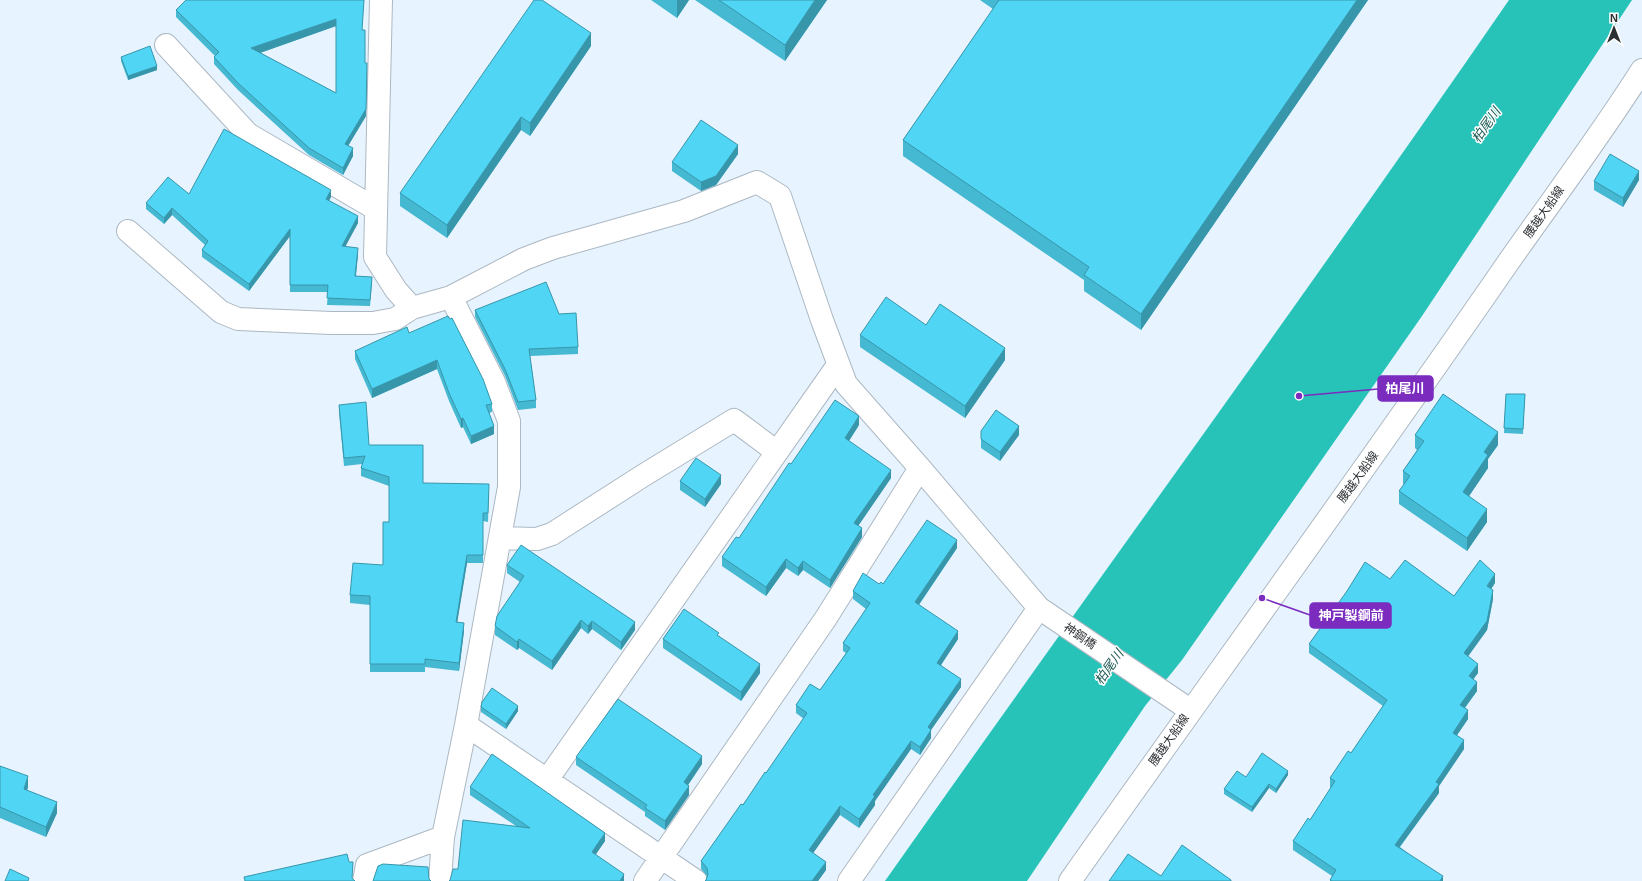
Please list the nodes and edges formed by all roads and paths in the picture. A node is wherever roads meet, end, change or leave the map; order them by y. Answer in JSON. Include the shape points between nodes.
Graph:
{"nodes":[{"id":1,"x":381,"y":0,"type":"edge"},
{"id":2,"x":166,"y":45,"type":"dead end"},
{"id":3,"x":1642,"y":70,"type":"edge"},
{"id":4,"x":376,"y":208,"type":"junction"},
{"id":5,"x":128,"y":231,"type":"dead end"},
{"id":6,"x":451,"y":296,"type":"junction"},
{"id":7,"x":412,"y":308,"type":"junction"},
{"id":8,"x":838,"y":365,"type":"junction"},
{"id":9,"x":777,"y":452,"type":"junction"},
{"id":10,"x":920,"y":468,"type":"junction"},
{"id":11,"x":500,"y":538,"type":"junction"},
{"id":12,"x":1046,"y":612,"type":"junction"},
{"id":13,"x":1190,"y":710,"type":"junction"},
{"id":14,"x":466,"y":725,"type":"junction"},
{"id":15,"x":547,"y":780,"type":"junction"},
{"id":16,"x":443,"y":837,"type":"junction"},
{"id":17,"x":660,"y":857,"type":"junction"},
{"id":18,"x":364,"y":881,"type":"edge"},
{"id":19,"x":440,"y":881,"type":"edge"},
{"id":20,"x":644,"y":881,"type":"edge"},
{"id":21,"x":696,"y":881,"type":"edge"},
{"id":22,"x":849,"y":881,"type":"edge"},
{"id":23,"x":1070,"y":881,"type":"edge"}],
"edges":[{"from":1,"to":4,"type":"street"},
{"from":2,"to":4,"type":"street","via":[[248,134]]},
{"from":3,"to":13,"type":"street","name":"腰越大船線","via":[[1429,377]]},
{"from":4,"to":7,"type":"street","via":[[375,257],[396,290]]},
{"from":5,"to":7,"type":"street","via":[[221,312],[238,319],[373,323],[395,319]]},
{"from":6,"to":7,"type":"street"},
{"from":6,"to":8,"type":"street","name":"神鋼橋","via":[[524,258],[684,211],[758,182],[780,196]]},
{"from":6,"to":11,"type":"street","via":[[494,382],[509,421],[509,487]]},
{"from":8,"to":9,"type":"street"},
{"from":8,"to":10,"type":"street","name":"神鋼橋","via":[[846,384]]},
{"from":9,"to":11,"type":"street","via":[[734,420],[552,534],[537,539]]},
{"from":9,"to":15,"type":"street"},
{"from":10,"to":12,"type":"street","name":"神鋼橋"},
{"from":10,"to":17,"type":"street","via":[[826,618]]},
{"from":11,"to":14,"type":"street"},
{"from":12,"to":13,"type":"street","name":"神鋼橋"},
{"from":12,"to":22,"type":"street"},
{"from":13,"to":23,"type":"street","name":"腰越大船線"},
{"from":14,"to":15,"type":"street"},
{"from":14,"to":16,"type":"street"},
{"from":15,"to":17,"type":"street"},
{"from":16,"to":18,"type":"street","via":[[367,865]]},
{"from":16,"to":19,"type":"street"},
{"from":17,"to":20,"type":"street"},
{"from":17,"to":21,"type":"street"}]}
